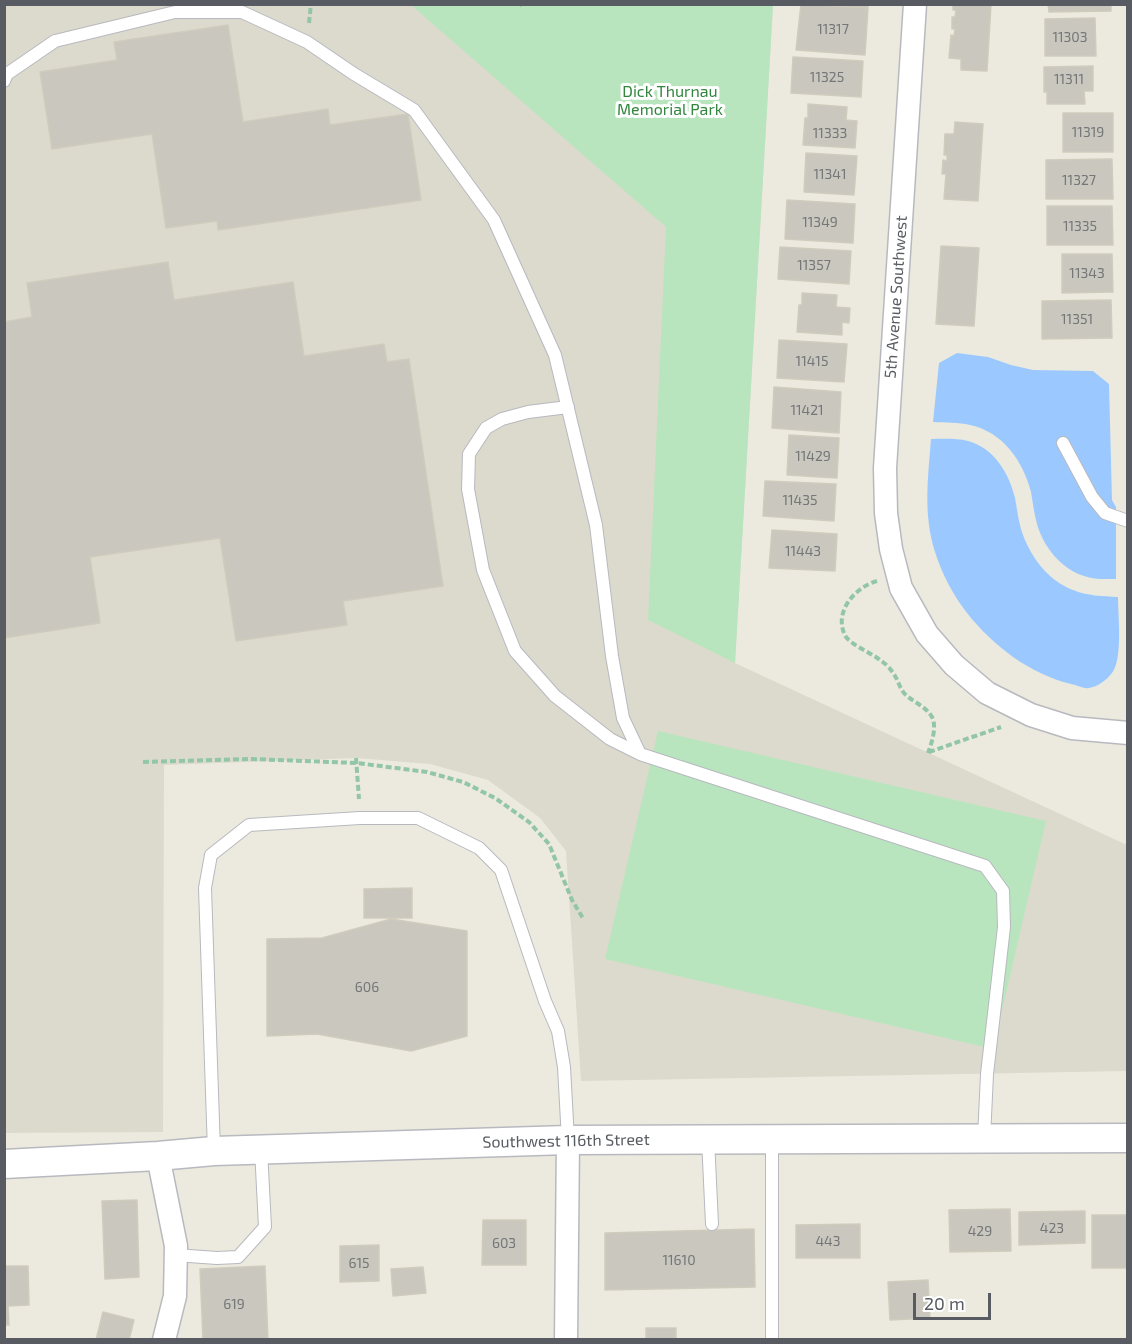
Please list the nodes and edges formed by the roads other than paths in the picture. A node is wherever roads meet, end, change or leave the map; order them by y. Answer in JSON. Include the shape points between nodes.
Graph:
{"nodes":[{"id":1,"x":915,"y":4,"type":"edge"},
{"id":2,"x":4,"y":81,"type":"edge"},
{"id":3,"x":568,"y":407,"type":"junction"},
{"id":4,"x":1063,"y":443,"type":"dead end"},
{"id":5,"x":1128,"y":521,"type":"edge"},
{"id":6,"x":1128,"y":732,"type":"edge"},
{"id":7,"x":640,"y":754,"type":"junction"},
{"id":8,"x":984,"y":1138,"type":"junction"},
{"id":9,"x":1128,"y":1138,"type":"edge"},
{"id":10,"x":708,"y":1139,"type":"junction"},
{"id":11,"x":772,"y":1139,"type":"junction"},
{"id":12,"x":568,"y":1140,"type":"junction"},
{"id":13,"x":261,"y":1149,"type":"junction"},
{"id":14,"x":214,"y":1150,"type":"junction"},
{"id":15,"x":158,"y":1156,"type":"junction"},
{"id":16,"x":4,"y":1164,"type":"edge"},
{"id":17,"x":712,"y":1224,"type":"dead end"},
{"id":18,"x":176,"y":1256,"type":"junction"},
{"id":19,"x":164,"y":1340,"type":"edge"},
{"id":20,"x":566,"y":1340,"type":"edge"},
{"id":21,"x":772,"y":1340,"type":"edge"}],
"edges":[{"from":1,"to":6,"type":"street","name":"5th Avenue Southwest","via":[[885,468],[887,522],[899,582],[927,634],[954,665],[987,693],[1030,715],[1072,728]]},
{"from":2,"to":3,"type":"lane","via":[[7,74],[55,41],[175,12],[242,12],[307,42],[414,110],[487,211],[555,355]]},
{"from":3,"to":7,"type":"lane","via":[[596,525],[623,718]]},
{"from":3,"to":7,"type":"lane","via":[[502,419],[486,428],[469,454],[468,489],[483,570],[515,651],[555,696],[610,739]]},
{"from":4,"to":5,"type":"lane","via":[[1105,513]]},
{"from":7,"to":8,"type":"lane","via":[[985,866],[1003,891],[1004,927],[987,1074]]},
{"from":8,"to":9,"type":"street","name":"Southwest 116th Street"},
{"from":8,"to":11,"type":"street","name":"Southwest 116th Street"},
{"from":10,"to":11,"type":"street","name":"Southwest 116th Street"},
{"from":10,"to":12,"type":"street","name":"Southwest 116th Street"},
{"from":10,"to":17,"type":"lane"},
{"from":11,"to":21,"type":"lane"},
{"from":12,"to":13,"type":"street","name":"Southwest 116th Street"},
{"from":12,"to":14,"type":"lane","via":[[558,1031],[501,870],[479,848],[418,818],[360,818],[249,825],[211,855],[205,888]]},
{"from":12,"to":20,"type":"street"},
{"from":13,"to":14,"type":"street","name":"Southwest 116th Street"},
{"from":13,"to":18,"type":"lane","via":[[265,1227],[238,1257]]},
{"from":14,"to":15,"type":"street","name":"Southwest 116th Street"},
{"from":15,"to":16,"type":"street","name":"Southwest 116th Street"},
{"from":15,"to":18,"type":"street"},
{"from":18,"to":19,"type":"street","via":[[175,1296]]}]}
